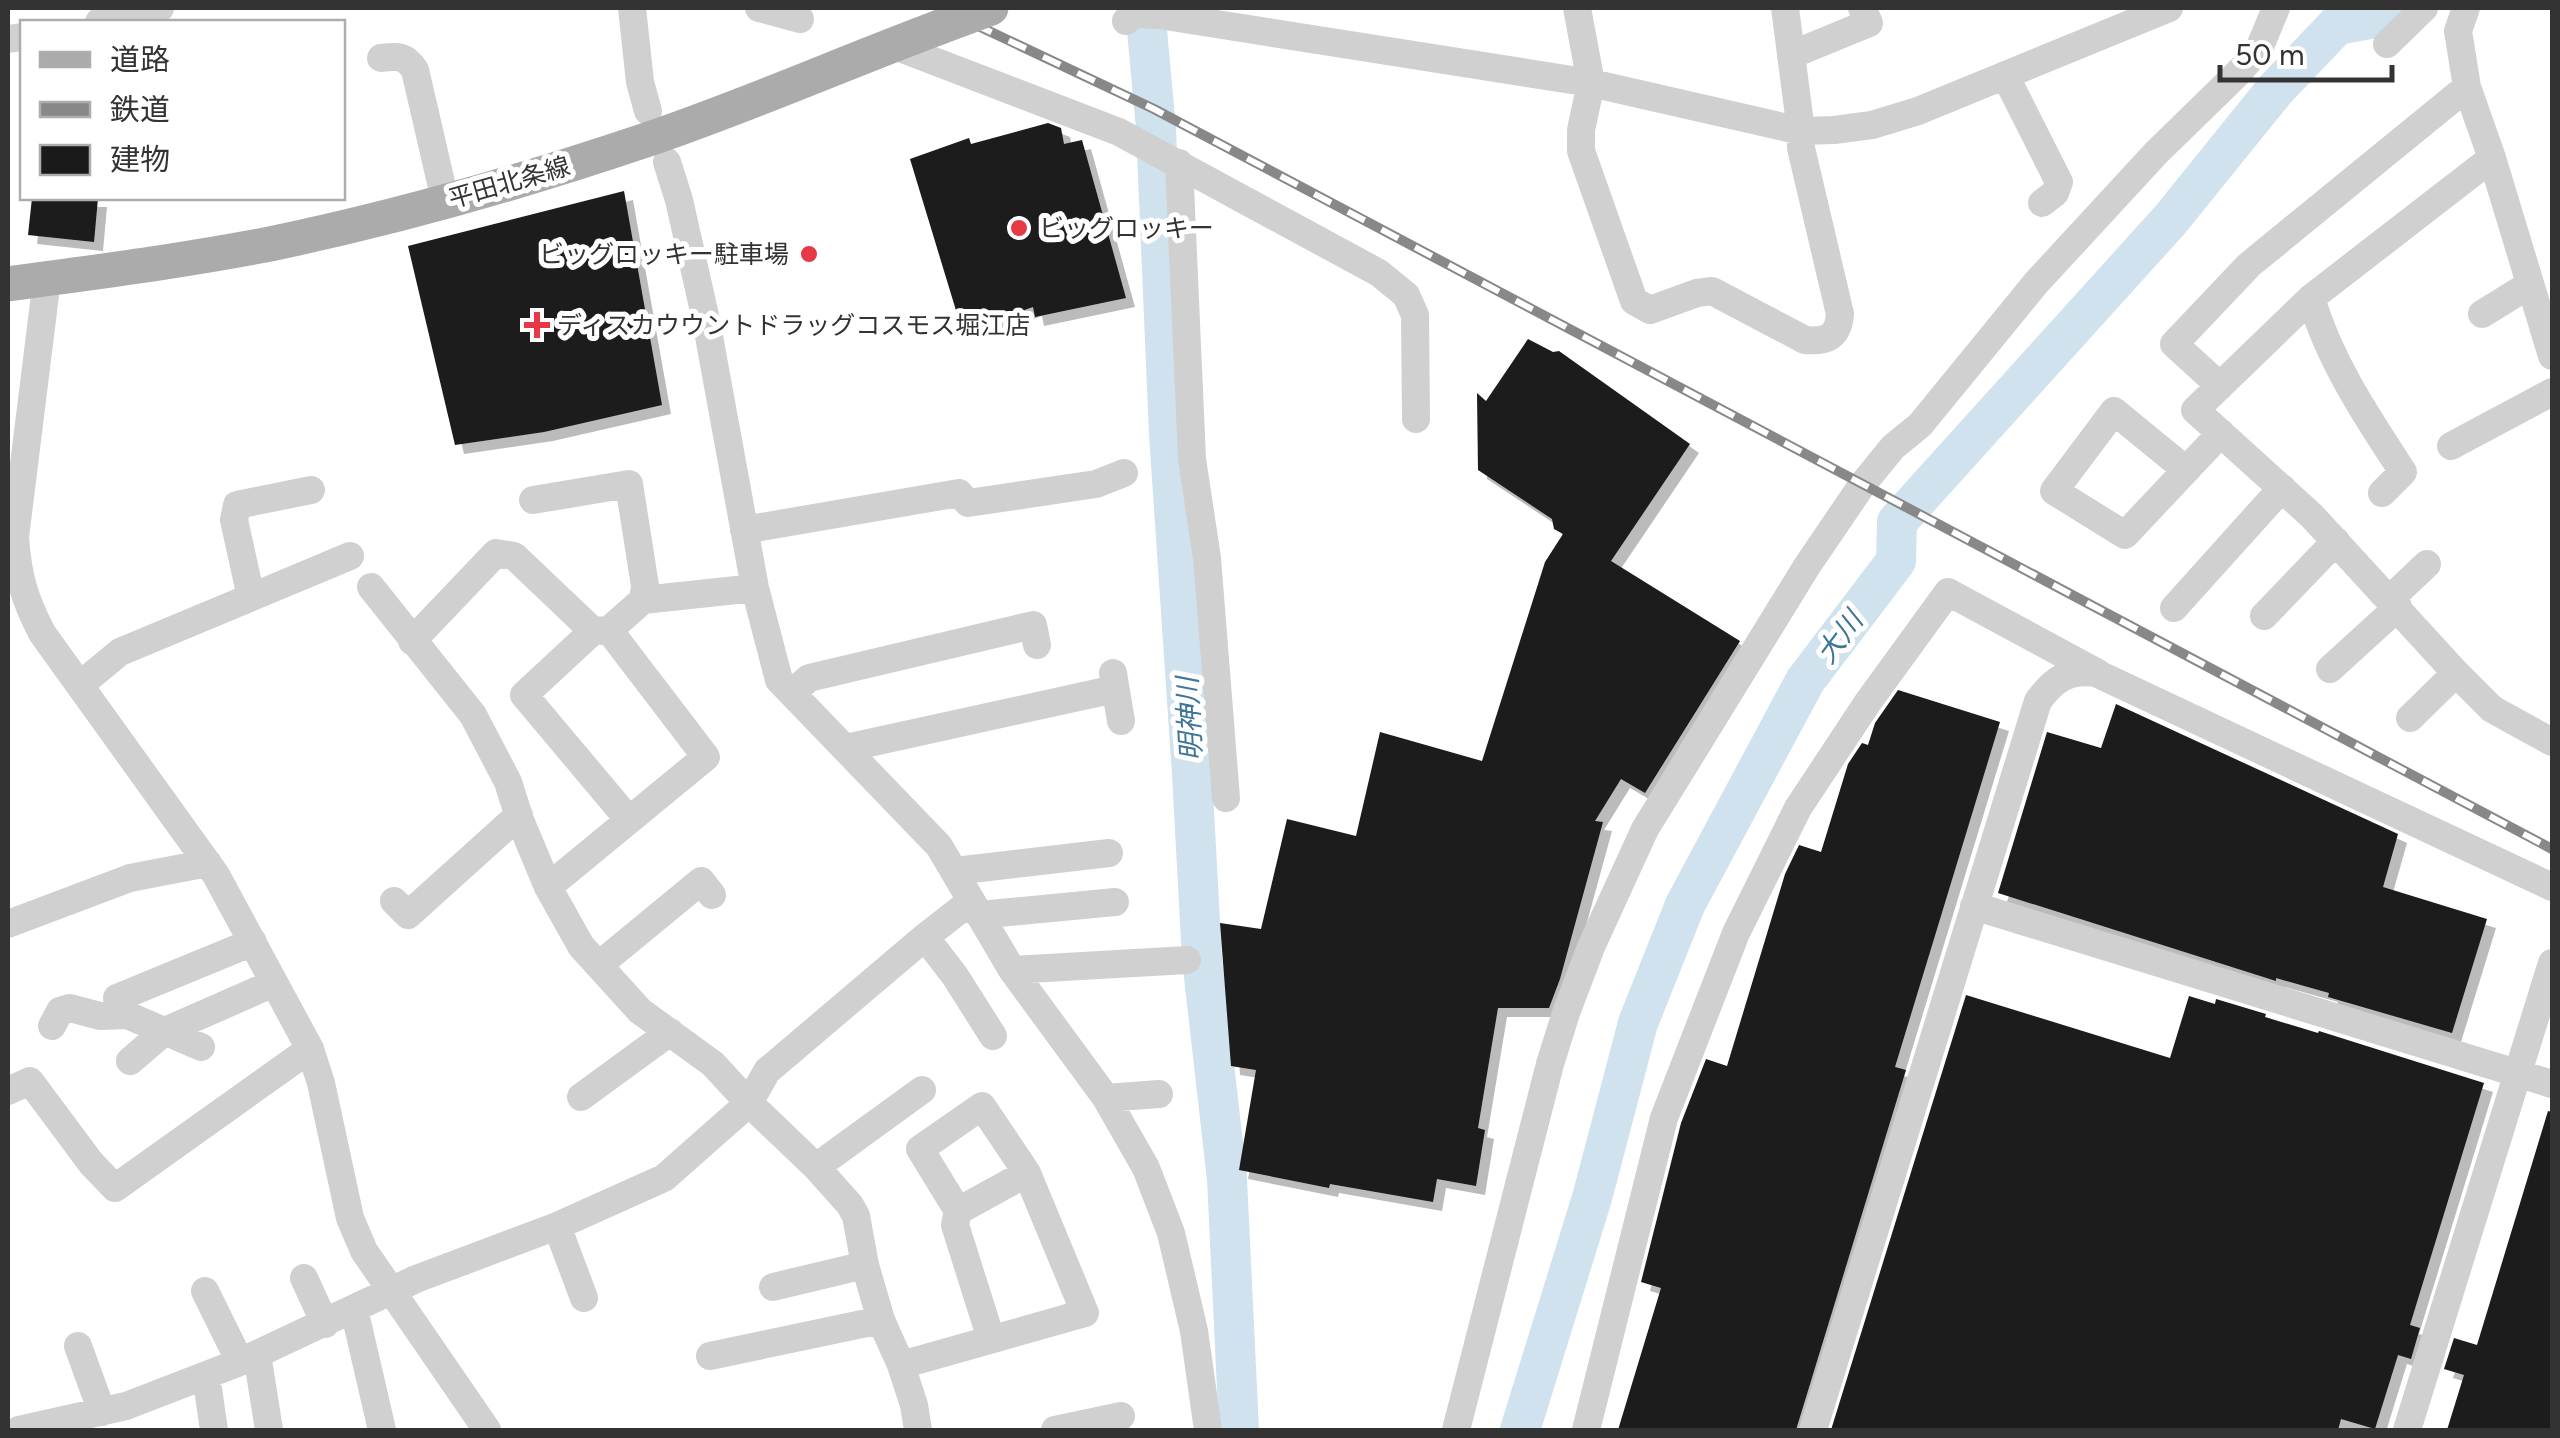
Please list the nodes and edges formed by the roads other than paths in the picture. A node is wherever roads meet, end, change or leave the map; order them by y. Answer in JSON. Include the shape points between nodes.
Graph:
{"nodes":[{"id":1,"x":160,"y":8,"type":"edge"},
{"id":2,"x":632,"y":8,"type":"edge"},
{"id":3,"x":759,"y":8,"type":"edge"},
{"id":4,"x":991,"y":8,"type":"edge"},
{"id":5,"x":1578,"y":8,"type":"edge"},
{"id":6,"x":1785,"y":8,"type":"edge"},
{"id":7,"x":1862,"y":8,"type":"edge"},
{"id":8,"x":2169,"y":8,"type":"edge"},
{"id":9,"x":2276,"y":8,"type":"edge"},
{"id":10,"x":2424,"y":8,"type":"edge"},
{"id":11,"x":2466,"y":8,"type":"edge"},
{"id":12,"x":800,"y":18,"type":"dead end"},
{"id":13,"x":109,"y":20,"type":"edge"},
{"id":14,"x":1126,"y":22,"type":"dead end"},
{"id":15,"x":2387,"y":44,"type":"dead end"},
{"id":16,"x":892,"y":45,"type":"junction"},
{"id":17,"x":1791,"y":55,"type":"junction"},
{"id":18,"x":381,"y":58,"type":"dead end"},
{"id":19,"x":2004,"y":75,"type":"junction"},
{"id":20,"x":1591,"y":83,"type":"junction"},
{"id":21,"x":2467,"y":87,"type":"junction"},
{"id":22,"x":648,"y":111,"type":"dead end"},
{"id":23,"x":1801,"y":131,"type":"junction"},
{"id":24,"x":2492,"y":158,"type":"junction"},
{"id":25,"x":1173,"y":159,"type":"junction"},
{"id":26,"x":668,"y":162,"type":"dead end"},
{"id":27,"x":446,"y":200,"type":"junction"},
{"id":28,"x":2042,"y":203,"type":"dead end"},
{"id":29,"x":47,"y":278,"type":"junction"},
{"id":30,"x":8,"y":284,"type":"edge"},
{"id":31,"x":2530,"y":285,"type":"junction"},
{"id":32,"x":2311,"y":298,"type":"junction"},
{"id":33,"x":2482,"y":314,"type":"dead end"},
{"id":34,"x":2551,"y":344,"type":"edge"},
{"id":35,"x":2220,"y":386,"type":"junction"},
{"id":36,"x":2552,"y":392,"type":"edge"},
{"id":37,"x":1416,"y":419,"type":"dead end"},
{"id":38,"x":2221,"y":433,"type":"junction"},
{"id":39,"x":2452,"y":447,"type":"dead end"},
{"id":40,"x":2186,"y":470,"type":"junction"},
{"id":41,"x":1124,"y":473,"type":"dead end"},
{"id":42,"x":309,"y":487,"type":"dead end"},
{"id":43,"x":2282,"y":488,"type":"junction"},
{"id":44,"x":2382,"y":493,"type":"dead end"},
{"id":45,"x":533,"y":500,"type":"dead end"},
{"id":46,"x":744,"y":530,"type":"junction"},
{"id":47,"x":2336,"y":541,"type":"junction"},
{"id":48,"x":350,"y":556,"type":"dead end"},
{"id":49,"x":13,"y":562,"type":"edge"},
{"id":50,"x":2427,"y":564,"type":"dead end"},
{"id":51,"x":371,"y":587,"type":"dead end"},
{"id":52,"x":755,"y":588,"type":"junction"},
{"id":53,"x":251,"y":597,"type":"junction"},
{"id":54,"x":642,"y":600,"type":"junction"},
{"id":55,"x":2394,"y":603,"type":"junction"},
{"id":56,"x":2174,"y":608,"type":"dead end"},
{"id":57,"x":2264,"y":616,"type":"dead end"},
{"id":58,"x":601,"y":631,"type":"junction"},
{"id":59,"x":412,"y":641,"type":"junction"},
{"id":60,"x":1037,"y":645,"type":"dead end"},
{"id":61,"x":2330,"y":669,"type":"dead end"},
{"id":62,"x":2456,"y":674,"type":"junction"},
{"id":63,"x":2103,"y":676,"type":"junction"},
{"id":64,"x":80,"y":685,"type":"junction"},
{"id":65,"x":792,"y":693,"type":"junction"},
{"id":66,"x":2410,"y":718,"type":"dead end"},
{"id":67,"x":1122,"y":721,"type":"dead end"},
{"id":68,"x":2552,"y":742,"type":"edge"},
{"id":69,"x":846,"y":748,"type":"junction"},
{"id":70,"x":1226,"y":798,"type":"dead end"},
{"id":71,"x":518,"y":815,"type":"junction"},
{"id":72,"x":629,"y":820,"type":"junction"},
{"id":73,"x":1109,"y":853,"type":"dead end"},
{"id":74,"x":208,"y":863,"type":"junction"},
{"id":75,"x":955,"y":871,"type":"junction"},
{"id":76,"x":548,"y":887,"type":"junction"},
{"id":77,"x":2552,"y":888,"type":"edge"},
{"id":78,"x":712,"y":895,"type":"dead end"},
{"id":79,"x":394,"y":901,"type":"dead end"},
{"id":80,"x":1115,"y":902,"type":"dead end"},
{"id":81,"x":1974,"y":906,"type":"junction"},
{"id":82,"x":975,"y":908,"type":"junction"},
{"id":83,"x":8,"y":924,"type":"edge"},
{"id":84,"x":925,"y":936,"type":"junction"},
{"id":85,"x":252,"y":942,"type":"junction"},
{"id":86,"x":1187,"y":960,"type":"dead end"},
{"id":87,"x":2552,"y":963,"type":"edge"},
{"id":88,"x":599,"y":966,"type":"junction"},
{"id":89,"x":1012,"y":970,"type":"junction"},
{"id":90,"x":274,"y":983,"type":"junction"},
{"id":91,"x":117,"y":998,"type":"dead end"},
{"id":92,"x":52,"y":1026,"type":"dead end"},
{"id":93,"x":166,"y":1032,"type":"junction"},
{"id":94,"x":670,"y":1032,"type":"junction"},
{"id":95,"x":993,"y":1036,"type":"dead end"},
{"id":96,"x":202,"y":1046,"type":"dead end"},
{"id":97,"x":310,"y":1048,"type":"junction"},
{"id":98,"x":130,"y":1061,"type":"dead end"},
{"id":99,"x":2518,"y":1074,"type":"junction"},
{"id":100,"x":2552,"y":1084,"type":"edge"},
{"id":101,"x":922,"y":1090,"type":"dead end"},
{"id":102,"x":8,"y":1092,"type":"edge"},
{"id":103,"x":1159,"y":1094,"type":"dead end"},
{"id":104,"x":581,"y":1097,"type":"dead end"},
{"id":105,"x":1106,"y":1098,"type":"junction"},
{"id":106,"x":749,"y":1104,"type":"junction"},
{"id":107,"x":816,"y":1168,"type":"junction"},
{"id":108,"x":1027,"y":1173,"type":"junction"},
{"id":109,"x":958,"y":1211,"type":"junction"},
{"id":110,"x":557,"y":1226,"type":"junction"},
{"id":111,"x":865,"y":1265,"type":"junction"},
{"id":112,"x":304,"y":1278,"type":"dead end"},
{"id":113,"x":773,"y":1287,"type":"dead end"},
{"id":114,"x":204,"y":1291,"type":"dead end"},
{"id":115,"x":392,"y":1291,"type":"junction"},
{"id":116,"x":584,"y":1298,"type":"dead end"},
{"id":117,"x":354,"y":1309,"type":"junction"},
{"id":118,"x":881,"y":1320,"type":"junction"},
{"id":119,"x":325,"y":1324,"type":"junction"},
{"id":120,"x":991,"y":1340,"type":"junction"},
{"id":121,"x":78,"y":1346,"type":"dead end"},
{"id":122,"x":710,"y":1356,"type":"dead end"},
{"id":123,"x":249,"y":1358,"type":"junction"},
{"id":124,"x":902,"y":1365,"type":"junction"},
{"id":125,"x":206,"y":1375,"type":"junction"},
{"id":126,"x":102,"y":1412,"type":"junction"},
{"id":127,"x":1121,"y":1416,"type":"dead end"},
{"id":128,"x":18,"y":1430,"type":"edge"},
{"id":129,"x":214,"y":1430,"type":"edge"},
{"id":130,"x":269,"y":1430,"type":"edge"},
{"id":131,"x":382,"y":1430,"type":"edge"},
{"id":132,"x":487,"y":1430,"type":"edge"},
{"id":133,"x":918,"y":1430,"type":"edge"},
{"id":134,"x":1055,"y":1430,"type":"edge"},
{"id":135,"x":1208,"y":1430,"type":"edge"},
{"id":136,"x":1456,"y":1430,"type":"edge"},
{"id":137,"x":1586,"y":1430,"type":"edge"},
{"id":138,"x":1813,"y":1430,"type":"edge"},
{"id":139,"x":2407,"y":1430,"type":"edge"}],
"edges":[{"from":1,"to":13,"type":"street"},
{"from":2,"to":22,"type":"street"},
{"from":3,"to":12,"type":"street"},
{"from":4,"to":16,"type":"main road","name":"平田北条線","bridge":true},
{"from":5,"to":20,"type":"street"},
{"from":6,"to":17,"type":"street"},
{"from":7,"to":17,"type":"street","via":[[1868,23]]},
{"from":8,"to":19,"type":"street"},
{"from":9,"to":136,"type":"street","via":[[2248,62],[2036,283],[1862,485],[1645,829],[1566,1013]]},
{"from":10,"to":15,"type":"street"},
{"from":11,"to":21,"type":"street","via":[[2458,30]]},
{"from":14,"to":20,"type":"street","via":[[1133,14],[1159,15]]},
{"from":16,"to":25,"type":"street"},
{"from":16,"to":27,"type":"main road","name":"平田北条線","via":[[644,141]]},
{"from":17,"to":23,"type":"street"},
{"from":18,"to":27,"type":"street","via":[[398,56],[415,70]]},
{"from":19,"to":23,"type":"street","via":[[1872,125]]},
{"from":19,"to":28,"type":"street","via":[[2059,182]]},
{"from":20,"to":23,"type":"street"},
{"from":20,"to":23,"type":"street","via":[[1581,151],[1634,301],[1650,310],[1712,291],[1820,342],[1832,336],[1840,314]]},
{"from":21,"to":24,"type":"street"},
{"from":21,"to":35,"type":"street","via":[[2249,265],[2174,344]]},
{"from":24,"to":31,"type":"street"},
{"from":24,"to":32,"type":"street"},
{"from":25,"to":37,"type":"street","via":[[1379,273],[1406,295],[1414,316]]},
{"from":25,"to":70,"type":"street","via":[[1192,459],[1207,558]]},
{"from":26,"to":46,"type":"street","via":[[706,320]]},
{"from":27,"to":29,"type":"main road","name":"平田北条線","via":[[271,244]]},
{"from":29,"to":30,"type":"main road","name":"平田北条線"},
{"from":29,"to":49,"type":"street"},
{"from":31,"to":33,"type":"street"},
{"from":31,"to":34,"type":"street"},
{"from":32,"to":35,"type":"street"},
{"from":32,"to":44,"type":"street","via":[[2353,396],[2403,472]]},
{"from":35,"to":38,"type":"street","via":[[2195,410]]},
{"from":36,"to":39,"type":"street"},
{"from":38,"to":40,"type":"street"},
{"from":38,"to":43,"type":"street"},
{"from":40,"to":40,"type":"street","via":[[2125,534],[2054,491],[2114,411]]},
{"from":41,"to":46,"type":"street","via":[[1096,484],[968,503],[959,493]]},
{"from":42,"to":53,"type":"street","via":[[236,505]]},
{"from":43,"to":47,"type":"street"},
{"from":43,"to":56,"type":"street"},
{"from":45,"to":54,"type":"street","via":[[629,484]]},
{"from":46,"to":52,"type":"street"},
{"from":47,"to":55,"type":"street"},
{"from":47,"to":57,"type":"street"},
{"from":48,"to":53,"type":"street"},
{"from":49,"to":64,"type":"street","via":[[42,633]]},
{"from":50,"to":55,"type":"street"},
{"from":51,"to":59,"type":"street"},
{"from":52,"to":54,"type":"street"},
{"from":52,"to":65,"type":"street","via":[[779,680]]},
{"from":53,"to":64,"type":"street","via":[[120,652]]},
{"from":54,"to":58,"type":"street"},
{"from":55,"to":61,"type":"street"},
{"from":55,"to":62,"type":"street"},
{"from":58,"to":59,"type":"street","via":[[514,556],[496,553]]},
{"from":58,"to":72,"type":"street","via":[[524,695]]},
{"from":58,"to":72,"type":"street","via":[[706,758]]},
{"from":59,"to":71,"type":"street","via":[[473,715]]},
{"from":60,"to":65,"type":"street","via":[[1033,625],[809,678]]},
{"from":62,"to":66,"type":"street"},
{"from":62,"to":68,"type":"street","via":[[2492,709]]},
{"from":63,"to":77,"type":"street"},
{"from":63,"to":81,"type":"street","via":[[2080,670],[2048,686],[2038,701]]},
{"from":63,"to":137,"type":"street","via":[[1948,592],[1868,702],[1798,808],[1736,933],[1664,1118]]},
{"from":64,"to":74,"type":"street"},
{"from":65,"to":69,"type":"street"},
{"from":67,"to":69,"type":"street","via":[[1114,681]]},
{"from":69,"to":75,"type":"street"},
{"from":71,"to":76,"type":"street"},
{"from":71,"to":79,"type":"street","via":[[408,914]]},
{"from":72,"to":76,"type":"street"},
{"from":73,"to":75,"type":"street"},
{"from":74,"to":83,"type":"street","via":[[130,878]]},
{"from":74,"to":85,"type":"street"},
{"from":75,"to":82,"type":"street"},
{"from":76,"to":88,"type":"street"},
{"from":78,"to":88,"type":"street","via":[[701,881]]},
{"from":80,"to":82,"type":"street"},
{"from":81,"to":99,"type":"street"},
{"from":81,"to":138,"type":"street"},
{"from":82,"to":84,"type":"street"},
{"from":82,"to":89,"type":"street"},
{"from":84,"to":95,"type":"street"},
{"from":84,"to":106,"type":"street","via":[[767,1071]]},
{"from":85,"to":90,"type":"street"},
{"from":85,"to":91,"type":"street"},
{"from":86,"to":89,"type":"street"},
{"from":87,"to":99,"type":"street"},
{"from":88,"to":94,"type":"street"},
{"from":89,"to":105,"type":"street"},
{"from":90,"to":93,"type":"street"},
{"from":90,"to":97,"type":"street"},
{"from":92,"to":93,"type":"street","via":[[70,1008],[127,1015]]},
{"from":93,"to":96,"type":"street"},
{"from":93,"to":98,"type":"street"},
{"from":94,"to":104,"type":"street"},
{"from":94,"to":106,"type":"street","via":[[713,1064]]},
{"from":97,"to":102,"type":"street","via":[[115,1188],[30,1081]]},
{"from":97,"to":115,"type":"street","via":[[350,1218]]},
{"from":99,"to":100,"type":"street"},
{"from":99,"to":139,"type":"street"},
{"from":101,"to":107,"type":"street"},
{"from":103,"to":105,"type":"street"},
{"from":105,"to":135,"type":"street","via":[[1146,1168],[1171,1233]]},
{"from":106,"to":107,"type":"street"},
{"from":106,"to":110,"type":"street","via":[[664,1178]]},
{"from":107,"to":111,"type":"street","via":[[850,1204]]},
{"from":108,"to":109,"type":"street"},
{"from":108,"to":109,"type":"street","via":[[982,1106],[920,1148]]},
{"from":108,"to":120,"type":"street","via":[[1085,1313]]},
{"from":109,"to":120,"type":"street","via":[[955,1225]]},
{"from":110,"to":115,"type":"street"},
{"from":110,"to":116,"type":"street"},
{"from":111,"to":113,"type":"street"},
{"from":111,"to":118,"type":"street"},
{"from":112,"to":119,"type":"street"},
{"from":114,"to":123,"type":"street"},
{"from":115,"to":117,"type":"street"},
{"from":115,"to":132,"type":"street"},
{"from":117,"to":119,"type":"street"},
{"from":117,"to":131,"type":"street"},
{"from":118,"to":122,"type":"street"},
{"from":118,"to":124,"type":"street"},
{"from":119,"to":123,"type":"street"},
{"from":120,"to":124,"type":"street"},
{"from":121,"to":126,"type":"street"},
{"from":123,"to":125,"type":"street"},
{"from":123,"to":130,"type":"street"},
{"from":124,"to":133,"type":"street"},
{"from":125,"to":126,"type":"street"},
{"from":125,"to":129,"type":"street"},
{"from":126,"to":128,"type":"street"},
{"from":127,"to":134,"type":"street"}]}
